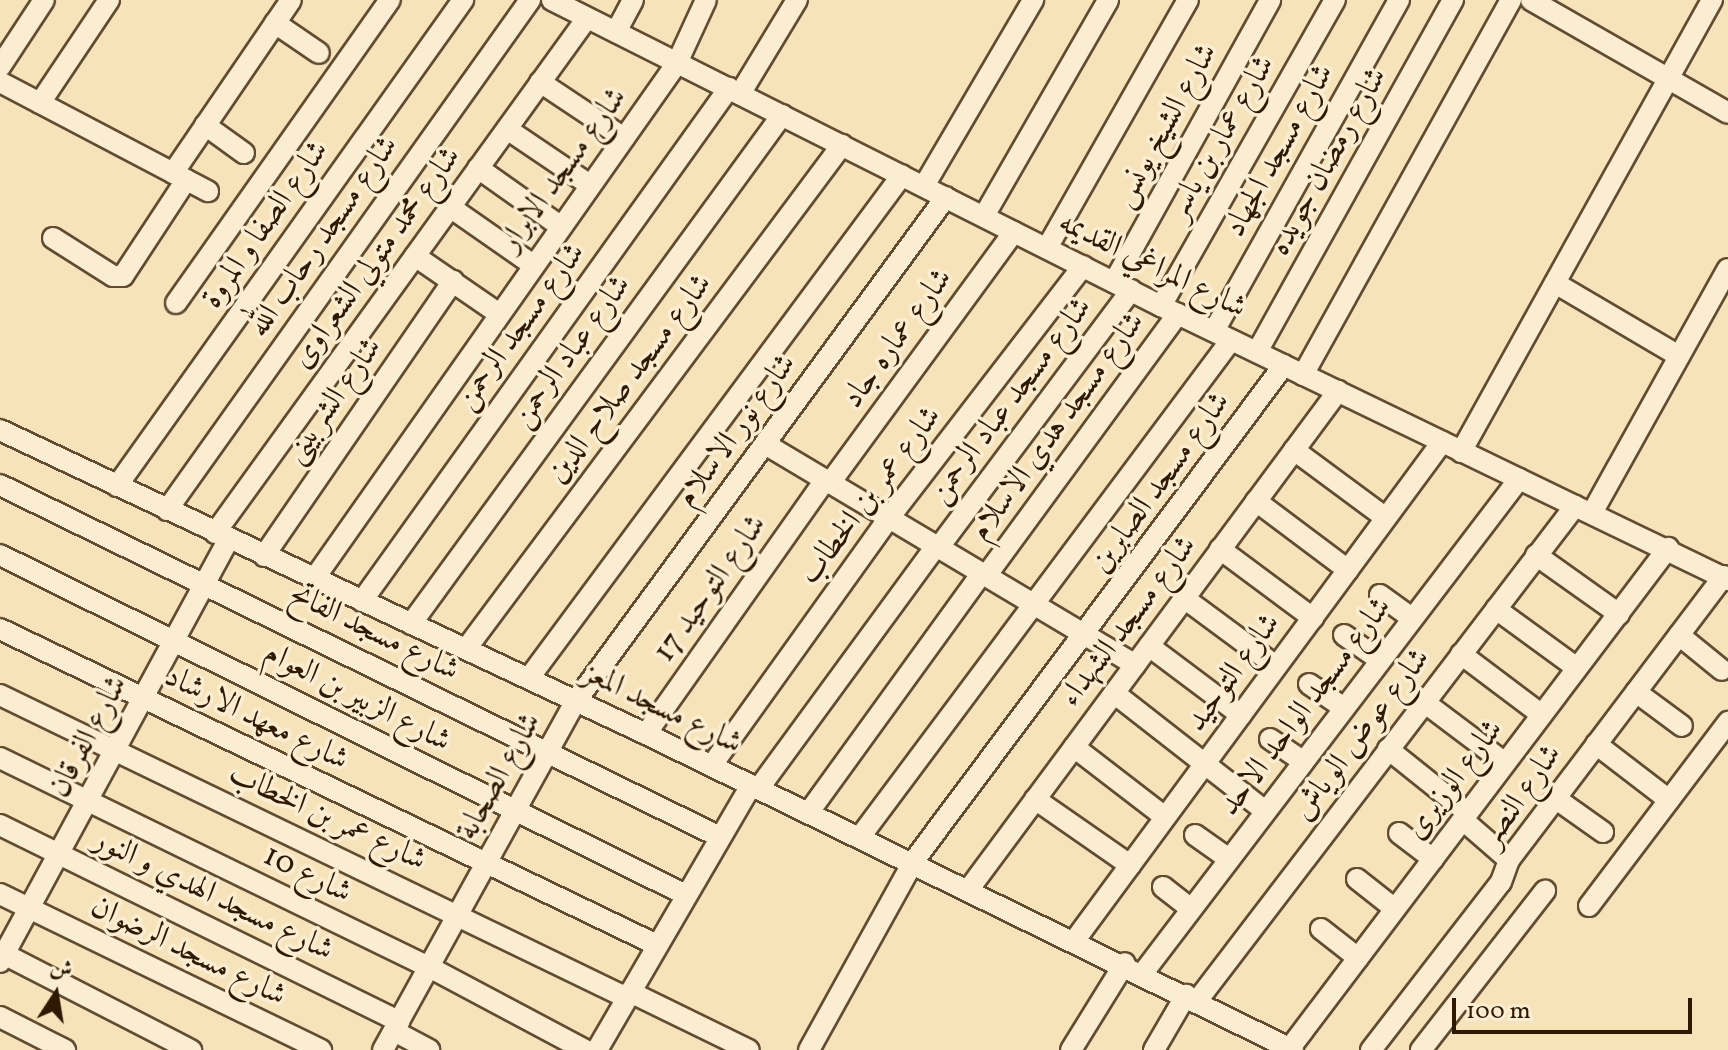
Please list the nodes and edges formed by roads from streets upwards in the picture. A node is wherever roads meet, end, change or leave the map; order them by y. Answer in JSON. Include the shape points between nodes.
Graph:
{"nodes":[{"id":1,"x":44,"y":0,"type":"edge"},
{"id":2,"x":109,"y":0,"type":"edge"},
{"id":3,"x":291,"y":0,"type":"edge"},
{"id":4,"x":390,"y":0,"type":"edge"},
{"id":5,"x":463,"y":0,"type":"edge"},
{"id":6,"x":530,"y":0,"type":"edge"},
{"id":7,"x":552,"y":0,"type":"edge"},
{"id":8,"x":633,"y":0,"type":"edge"},
{"id":9,"x":706,"y":0,"type":"edge"},
{"id":10,"x":797,"y":0,"type":"edge"},
{"id":11,"x":1033,"y":0,"type":"edge"},
{"id":12,"x":1108,"y":0,"type":"edge"},
{"id":13,"x":1188,"y":0,"type":"edge"},
{"id":14,"x":1270,"y":0,"type":"edge"},
{"id":15,"x":1335,"y":0,"type":"edge"},
{"id":16,"x":1399,"y":0,"type":"edge"},
{"id":17,"x":1453,"y":0,"type":"edge"},
{"id":18,"x":1511,"y":0,"type":"edge"},
{"id":19,"x":1531,"y":0,"type":"edge"},
{"id":20,"x":1712,"y":0,"type":"edge"},
{"id":21,"x":587,"y":18,"type":"junction"},
{"id":22,"x":275,"y":23,"type":"junction"},
{"id":23,"x":616,"y":32,"type":"junction"},
{"id":24,"x":319,"y":53,"type":"dead end"},
{"id":25,"x":677,"y":63,"type":"junction"},
{"id":26,"x":0,"y":67,"type":"edge"},
{"id":27,"x":1669,"y":79,"type":"junction"},
{"id":28,"x":0,"y":82,"type":"edge"},
{"id":29,"x":540,"y":82,"type":"junction"},
{"id":30,"x":734,"y":91,"type":"junction"},
{"id":31,"x":40,"y":103,"type":"junction"},
{"id":32,"x":1728,"y":113,"type":"edge"},
{"id":33,"x":782,"y":115,"type":"junction"},
{"id":34,"x":205,"y":125,"type":"junction"},
{"id":35,"x":507,"y":129,"type":"junction"},
{"id":36,"x":624,"y":138,"type":"junction"},
{"id":37,"x":842,"y":145,"type":"junction"},
{"id":38,"x":244,"y":153,"type":"dead end"},
{"id":39,"x":478,"y":168,"type":"junction"},
{"id":40,"x":902,"y":175,"type":"junction"},
{"id":41,"x":179,"y":176,"type":"junction"},
{"id":42,"x":590,"y":185,"type":"junction"},
{"id":43,"x":924,"y":186,"type":"junction"},
{"id":44,"x":208,"y":191,"type":"dead end"},
{"id":45,"x":946,"y":197,"type":"junction"},
{"id":46,"x":450,"y":207,"type":"junction"},
{"id":47,"x":984,"y":216,"type":"junction"},
{"id":48,"x":560,"y":226,"type":"junction"},
{"id":49,"x":1014,"y":232,"type":"junction"},
{"id":50,"x":53,"y":238,"type":"dead end"},
{"id":51,"x":1047,"y":248,"type":"junction"},
{"id":52,"x":415,"y":256,"type":"junction"},
{"id":53,"x":533,"y":265,"type":"junction"},
{"id":54,"x":1083,"y":266,"type":"junction"},
{"id":55,"x":1728,"y":269,"type":"edge"},
{"id":56,"x":453,"y":281,"type":"junction"},
{"id":57,"x":1555,"y":283,"type":"junction"},
{"id":58,"x":1122,"y":286,"type":"junction"},
{"id":59,"x":176,"y":303,"type":"dead end"},
{"id":60,"x":1170,"y":310,"type":"junction"},
{"id":61,"x":498,"y":313,"type":"junction"},
{"id":62,"x":1222,"y":335,"type":"junction"},
{"id":63,"x":1257,"y":352,"type":"junction"},
{"id":64,"x":1679,"y":356,"type":"junction"},
{"id":65,"x":1284,"y":365,"type":"junction"},
{"id":66,"x":1303,"y":375,"type":"junction"},
{"id":67,"x":1338,"y":391,"type":"junction"},
{"id":68,"x":0,"y":430,"type":"edge"},
{"id":69,"x":1442,"y":442,"type":"junction"},
{"id":70,"x":765,"y":444,"type":"junction"},
{"id":71,"x":1294,"y":450,"type":"junction"},
{"id":72,"x":1461,"y":452,"type":"junction"},
{"id":73,"x":1519,"y":479,"type":"junction"},
{"id":74,"x":827,"y":481,"type":"junction"},
{"id":75,"x":0,"y":485,"type":"edge"},
{"id":76,"x":117,"y":486,"type":"junction"},
{"id":77,"x":1256,"y":501,"type":"junction"},
{"id":78,"x":167,"y":510,"type":"junction"},
{"id":79,"x":1584,"y":510,"type":"junction"},
{"id":80,"x":889,"y":518,"type":"junction"},
{"id":81,"x":1386,"y":518,"type":"junction"},
{"id":82,"x":222,"y":536,"type":"junction"},
{"id":83,"x":937,"y":547,"type":"junction"},
{"id":84,"x":1668,"y":548,"type":"junction"},
{"id":85,"x":1220,"y":549,"type":"junction"},
{"id":86,"x":0,"y":555,"type":"edge"},
{"id":87,"x":1536,"y":555,"type":"junction"},
{"id":88,"x":264,"y":556,"type":"junction"},
{"id":89,"x":1348,"y":570,"type":"junction"},
{"id":90,"x":984,"y":574,"type":"junction"},
{"id":91,"x":1726,"y":578,"type":"edge"},
{"id":92,"x":314,"y":579,"type":"junction"},
{"id":93,"x":205,"y":584,"type":"junction"},
{"id":94,"x":1380,"y":595,"type":"dead end"},
{"id":95,"x":1184,"y":598,"type":"junction"},
{"id":96,"x":362,"y":601,"type":"junction"},
{"id":97,"x":1035,"y":605,"type":"junction"},
{"id":98,"x":1496,"y":609,"type":"junction"},
{"id":99,"x":1619,"y":614,"type":"junction"},
{"id":100,"x":1313,"y":618,"type":"junction"},
{"id":101,"x":1412,"y":618,"type":"junction"},
{"id":102,"x":411,"y":624,"type":"junction"},
{"id":103,"x":0,"y":629,"type":"edge"},
{"id":104,"x":1344,"y":635,"type":"dead end"},
{"id":105,"x":1679,"y":635,"type":"junction"},
{"id":106,"x":1087,"y":636,"type":"junction"},
{"id":107,"x":175,"y":641,"type":"junction"},
{"id":108,"x":1149,"y":646,"type":"junction"},
{"id":109,"x":466,"y":649,"type":"junction"},
{"id":110,"x":1461,"y":654,"type":"junction"},
{"id":111,"x":1380,"y":660,"type":"junction"},
{"id":112,"x":1135,"y":665,"type":"junction"},
{"id":113,"x":1276,"y":666,"type":"junction"},
{"id":114,"x":1577,"y":668,"type":"junction"},
{"id":115,"x":1722,"y":670,"type":"dead end"},
{"id":116,"x":529,"y":678,"type":"junction"},
{"id":117,"x":1309,"y":684,"type":"dead end"},
{"id":118,"x":1636,"y":692,"type":"junction"},
{"id":119,"x":1114,"y":693,"type":"junction"},
{"id":120,"x":0,"y":695,"type":"edge"},
{"id":121,"x":143,"y":699,"type":"junction"},
{"id":122,"x":576,"y":701,"type":"junction"},
{"id":123,"x":1424,"y":702,"type":"junction"},
{"id":124,"x":1344,"y":708,"type":"junction"},
{"id":125,"x":1241,"y":715,"type":"junction"},
{"id":126,"x":1542,"y":715,"type":"junction"},
{"id":127,"x":1728,"y":722,"type":"edge"},
{"id":128,"x":1682,"y":726,"type":"dead end"},
{"id":129,"x":646,"y":734,"type":"junction"},
{"id":130,"x":1270,"y":739,"type":"dead end"},
{"id":131,"x":1596,"y":744,"type":"junction"},
{"id":132,"x":1074,"y":747,"type":"junction"},
{"id":133,"x":1388,"y":749,"type":"junction"},
{"id":134,"x":549,"y":750,"type":"junction"},
{"id":135,"x":115,"y":752,"type":"junction"},
{"id":136,"x":0,"y":758,"type":"edge"},
{"id":137,"x":1303,"y":761,"type":"junction"},
{"id":138,"x":1505,"y":763,"type":"junction"},
{"id":139,"x":1204,"y":764,"type":"junction"},
{"id":140,"x":712,"y":765,"type":"junction"},
{"id":141,"x":755,"y":786,"type":"junction"},
{"id":142,"x":1555,"y":798,"type":"junction"},
{"id":143,"x":1035,"y":799,"type":"junction"},
{"id":144,"x":1669,"y":800,"type":"junction"},
{"id":145,"x":88,"y":801,"type":"junction"},
{"id":146,"x":515,"y":810,"type":"junction"},
{"id":147,"x":1265,"y":811,"type":"junction"},
{"id":148,"x":809,"y":812,"type":"junction"},
{"id":149,"x":1465,"y":816,"type":"junction"},
{"id":150,"x":1165,"y":817,"type":"junction"},
{"id":151,"x":0,"y":825,"type":"edge"},
{"id":152,"x":1603,"y":832,"type":"dead end"},
{"id":153,"x":1399,"y":833,"type":"dead end"},
{"id":154,"x":1195,"y":835,"type":"dead end"},
{"id":155,"x":720,"y":837,"type":"junction"},
{"id":156,"x":860,"y":837,"type":"junction"},
{"id":157,"x":59,"y":854,"type":"junction"},
{"id":158,"x":1229,"y":859,"type":"junction"},
{"id":159,"x":1433,"y":859,"type":"junction"},
{"id":160,"x":1509,"y":860,"type":"junction"},
{"id":161,"x":913,"y":862,"type":"junction"},
{"id":162,"x":487,"y":863,"type":"junction"},
{"id":163,"x":1130,"y":865,"type":"junction"},
{"id":164,"x":1357,"y":879,"type":"dead end"},
{"id":165,"x":1163,"y":887,"type":"dead end"},
{"id":166,"x":969,"y":889,"type":"junction"},
{"id":167,"x":1545,"y":891,"type":"dead end"},
{"id":168,"x":0,"y":894,"type":"edge"},
{"id":169,"x":686,"y":895,"type":"junction"},
{"id":170,"x":1589,"y":906,"type":"dead end"},
{"id":171,"x":30,"y":909,"type":"junction"},
{"id":172,"x":1191,"y":909,"type":"junction"},
{"id":173,"x":1395,"y":909,"type":"junction"},
{"id":174,"x":458,"y":914,"type":"junction"},
{"id":175,"x":1321,"y":929,"type":"dead end"},
{"id":176,"x":1075,"y":940,"type":"junction"},
{"id":177,"x":657,"y":945,"type":"junction"},
{"id":178,"x":1,"y":956,"type":"edge"},
{"id":179,"x":1358,"y":958,"type":"junction"},
{"id":180,"x":429,"y":967,"type":"junction"},
{"id":181,"x":1134,"y":968,"type":"junction"},
{"id":182,"x":628,"y":995,"type":"junction"},
{"id":183,"x":1192,"y":998,"type":"junction"},
{"id":184,"x":0,"y":1017,"type":"edge"},
{"id":185,"x":396,"y":1026,"type":"junction"},
{"id":186,"x":1273,"y":1045,"type":"edge"},
{"id":187,"x":65,"y":1050,"type":"edge"},
{"id":188,"x":191,"y":1050,"type":"edge"},
{"id":189,"x":321,"y":1050,"type":"edge"},
{"id":190,"x":383,"y":1050,"type":"edge"},
{"id":191,"x":429,"y":1050,"type":"edge"},
{"id":192,"x":585,"y":1050,"type":"edge"},
{"id":193,"x":597,"y":1050,"type":"edge"},
{"id":194,"x":749,"y":1050,"type":"edge"},
{"id":195,"x":809,"y":1050,"type":"edge"},
{"id":196,"x":1071,"y":1050,"type":"edge"},
{"id":197,"x":1154,"y":1050,"type":"edge"},
{"id":198,"x":1371,"y":1050,"type":"edge"},
{"id":199,"x":1421,"y":1050,"type":"edge"}],
"edges":[{"from":1,"to":26,"type":"street"},
{"from":2,"to":31,"type":"street"},
{"from":3,"to":22,"type":"street"},
{"from":4,"to":59,"type":"street"},
{"from":5,"to":76,"type":"street","name":"شارع الصفا و المروة"},
{"from":6,"to":78,"type":"street","name":"شارع مسجد رحاب الله"},
{"from":7,"to":21,"type":"street","name":"شارع المراغي القديمه"},
{"from":8,"to":23,"type":"street"},
{"from":9,"to":25,"type":"street","name":"شارع مسجد الابرار"},
{"from":10,"to":30,"type":"street","name":"شارع مسجد الرحمن"},
{"from":11,"to":43,"type":"street"},
{"from":12,"to":47,"type":"street"},
{"from":13,"to":51,"type":"street"},
{"from":14,"to":58,"type":"street","name":"شارع الشيخ يونس"},
{"from":15,"to":60,"type":"street","name":"شارع عمار بن ياسر"},
{"from":16,"to":62,"type":"street","name":"شارع مسجد الجهاد"},
{"from":17,"to":63,"type":"street","name":"شارع رمضان جويده"},
{"from":18,"to":66,"type":"street"},
{"from":19,"to":27,"type":"street"},
{"from":20,"to":27,"type":"street"},
{"from":21,"to":23,"type":"street","name":"شارع المراغي القديمه"},
{"from":21,"to":29,"type":"street","name":"شارع محمد متولي الشعراوى"},
{"from":22,"to":24,"type":"street"},
{"from":22,"to":34,"type":"street"},
{"from":23,"to":25,"type":"street","name":"شارع المراغي القديمه"},
{"from":25,"to":30,"type":"street","name":"شارع المراغي القديمه"},
{"from":25,"to":36,"type":"street","name":"شارع مسجد الابرار"},
{"from":27,"to":32,"type":"street"},
{"from":27,"to":57,"type":"street"},
{"from":28,"to":31,"type":"street"},
{"from":29,"to":35,"type":"street","name":"شارع محمد متولي الشعراوى"},
{"from":29,"to":36,"type":"street"},
{"from":30,"to":33,"type":"street","name":"شارع المراغي القديمه"},
{"from":30,"to":96,"type":"street","name":"شارع مسجد الرحمن"},
{"from":31,"to":41,"type":"street"},
{"from":33,"to":37,"type":"street","name":"شارع المراغي القديمه"},
{"from":33,"to":102,"type":"street","name":"شارع عباد الرحمن"},
{"from":34,"to":38,"type":"street"},
{"from":34,"to":41,"type":"street"},
{"from":35,"to":39,"type":"street","name":"شارع محمد متولي الشعراوى"},
{"from":35,"to":42,"type":"street"},
{"from":36,"to":42,"type":"street","name":"شارع مسجد الابرار"},
{"from":37,"to":40,"type":"street","name":"شارع المراغي القديمه"},
{"from":37,"to":109,"type":"street","name":"شارع مسجد صلاح الدين"},
{"from":39,"to":46,"type":"street","name":"شارع محمد متولي الشعراوى"},
{"from":39,"to":48,"type":"street"},
{"from":40,"to":43,"type":"street","name":"شارع المراغي القديمه"},
{"from":40,"to":116,"type":"street"},
{"from":41,"to":44,"type":"street"},
{"from":41,"to":50,"type":"street","via":[[123,276],[113,276]]},
{"from":42,"to":48,"type":"street","name":"شارع مسجد الابرار"},
{"from":43,"to":45,"type":"street","name":"شارع المراغي القديمه"},
{"from":45,"to":47,"type":"street","name":"شارع المراغي القديمه"},
{"from":45,"to":70,"type":"street","name":"شارع نور الاسلام"},
{"from":46,"to":52,"type":"street","name":"شارع محمد متولي الشعراوى"},
{"from":46,"to":53,"type":"street"},
{"from":47,"to":49,"type":"street","name":"شارع المراغي القديمه"},
{"from":48,"to":53,"type":"street","name":"شارع مسجد الابرار"},
{"from":49,"to":51,"type":"street","name":"شارع المراغي القديمه"},
{"from":49,"to":74,"type":"street","name":"شارع عماره جاد"},
{"from":51,"to":54,"type":"street","name":"شارع المراغي القديمه"},
{"from":52,"to":56,"type":"street"},
{"from":52,"to":82,"type":"street","name":"شارع محمد متولي الشعراوى"},
{"from":53,"to":61,"type":"street","name":"شارع مسجد الابرار"},
{"from":54,"to":58,"type":"street","name":"شارع المراغي القديمه"},
{"from":54,"to":80,"type":"street","name":"شارع عمر بن الخطاب"},
{"from":55,"to":64,"type":"street","name":"شارع عوض الوياش"},
{"from":56,"to":61,"type":"street"},
{"from":56,"to":88,"type":"street","name":"شارع الشربينى"},
{"from":57,"to":64,"type":"street"},
{"from":57,"to":72,"type":"street"},
{"from":58,"to":60,"type":"street","name":"شارع المراغي القديمه"},
{"from":58,"to":83,"type":"street","name":"شارع مسجد عباد الرحمن"},
{"from":60,"to":62,"type":"street","name":"شارع المراغي القديمه"},
{"from":60,"to":90,"type":"street","name":"شارع مسجد هدي الاسلام"},
{"from":61,"to":92,"type":"street","name":"شارع مسجد الابرار"},
{"from":62,"to":63,"type":"street","name":"شارع المراغي القديمه"},
{"from":62,"to":97,"type":"street","name":"شارع مسجد الجهاد"},
{"from":63,"to":65,"type":"street","name":"شارع المراغي القديمه"},
{"from":64,"to":79,"type":"street","name":"شارع عوض الوياش"},
{"from":65,"to":66,"type":"street","name":"شارع المراغي القديمه"},
{"from":65,"to":106,"type":"street","name":"شارع مسجد الصابرين"},
{"from":66,"to":67,"type":"street","name":"شارع المراغي القديمه"},
{"from":67,"to":69,"type":"street","name":"شارع المراغي القديمه"},
{"from":67,"to":71,"type":"street","name":"شارع مسجد الشهداء"},
{"from":68,"to":76,"type":"street","name":"شارع مسجد المعز"},
{"from":69,"to":72,"type":"street","name":"شارع المراغي القديمه"},
{"from":69,"to":81,"type":"street","name":"شارع التوحيد"},
{"from":70,"to":74,"type":"street"},
{"from":70,"to":122,"type":"street","name":"شارع نور الاسلام"},
{"from":71,"to":77,"type":"street","name":"شارع مسجد الشهداء"},
{"from":71,"to":81,"type":"street"},
{"from":72,"to":73,"type":"street","name":"شارع المراغي القديمه"},
{"from":73,"to":79,"type":"street","name":"شارع المراغي القديمه"},
{"from":73,"to":101,"type":"street","name":"شارع مسجد الواحد الاحد"},
{"from":74,"to":80,"type":"street"},
{"from":74,"to":129,"type":"street","name":"شارع التوحيد 17"},
{"from":75,"to":93,"type":"street","name":"شارع مسجد الفاتح"},
{"from":76,"to":78,"type":"street","name":"شارع مسجد المعز"},
{"from":77,"to":85,"type":"street","name":"شارع مسجد الشهداء"},
{"from":77,"to":89,"type":"street"},
{"from":78,"to":82,"type":"street","name":"شارع مسجد المعز"},
{"from":79,"to":84,"type":"street","name":"شارع المراغي القديمه"},
{"from":79,"to":87,"type":"street","name":"شارع عوض الوياش"},
{"from":80,"to":83,"type":"street"},
{"from":80,"to":140,"type":"street","name":"شارع عمر بن الخطاب"},
{"from":81,"to":89,"type":"street","name":"شارع التوحيد"},
{"from":82,"to":88,"type":"street","name":"شارع مسجد المعز"},
{"from":82,"to":93,"type":"street","name":"شارع الفرقان"},
{"from":83,"to":90,"type":"street"},
{"from":83,"to":141,"type":"street","name":"شارع مسجد عباد الرحمن"},
{"from":84,"to":91,"type":"street","name":"شارع المراغي القديمه"},
{"from":84,"to":99,"type":"street","name":"شارع الوزيرى"},
{"from":85,"to":95,"type":"street","name":"شارع مسجد الشهداء"},
{"from":85,"to":100,"type":"street"},
{"from":86,"to":107,"type":"street","name":"شارع الزبير بن العوام"},
{"from":87,"to":98,"type":"street","name":"شارع عوض الوياش"},
{"from":87,"to":99,"type":"street"},
{"from":88,"to":92,"type":"street","name":"شارع مسجد المعز"},
{"from":89,"to":100,"type":"street","name":"شارع التوحيد"},
{"from":90,"to":97,"type":"street"},
{"from":90,"to":148,"type":"street","name":"شارع مسجد هدي الاسلام"},
{"from":91,"to":105,"type":"street","name":"شارع النصر"},
{"from":92,"to":96,"type":"street","name":"شارع مسجد المعز"},
{"from":93,"to":107,"type":"street","name":"شارع الفرقان"},
{"from":93,"to":134,"type":"street","name":"شارع مسجد الفاتح"},
{"from":94,"to":101,"type":"street"},
{"from":95,"to":108,"type":"street","name":"شارع مسجد الشهداء"},
{"from":95,"to":113,"type":"street"},
{"from":96,"to":102,"type":"street","name":"شارع مسجد المعز"},
{"from":97,"to":106,"type":"street"},
{"from":97,"to":156,"type":"street","name":"شارع مسجد الجهاد"},
{"from":98,"to":110,"type":"street","name":"شارع عوض الوياش"},
{"from":98,"to":114,"type":"street"},
{"from":99,"to":114,"type":"street","name":"شارع الوزيرى"},
{"from":100,"to":113,"type":"street","name":"شارع التوحيد"},
{"from":101,"to":111,"type":"street","name":"شارع مسجد الواحد الاحد"},
{"from":102,"to":109,"type":"street","name":"شارع مسجد المعز"},
{"from":103,"to":121,"type":"street","name":"شارع معهد الارشاد"},
{"from":104,"to":111,"type":"street"},
{"from":105,"to":115,"type":"street"},
{"from":105,"to":118,"type":"street","name":"شارع النصر"},
{"from":106,"to":112,"type":"street"},
{"from":106,"to":161,"type":"street","name":"شارع مسجد الصابرين"},
{"from":107,"to":121,"type":"street","name":"شارع الفرقان"},
{"from":107,"to":146,"type":"street","name":"شارع الزبير بن العوام"},
{"from":108,"to":112,"type":"street","name":"شارع مسجد الشهداء"},
{"from":108,"to":125,"type":"street"},
{"from":109,"to":116,"type":"street","name":"شارع مسجد المعز"},
{"from":110,"to":123,"type":"street","name":"شارع عوض الوياش"},
{"from":110,"to":126,"type":"street"},
{"from":111,"to":124,"type":"street","name":"شارع مسجد الواحد الاحد"},
{"from":112,"to":119,"type":"street","name":"شارع مسجد الشهداء"},
{"from":113,"to":125,"type":"street","name":"شارع التوحيد"},
{"from":114,"to":126,"type":"street","name":"شارع الوزيرى"},
{"from":116,"to":122,"type":"street","name":"شارع مسجد المعز"},
{"from":117,"to":124,"type":"street"},
{"from":118,"to":128,"type":"street"},
{"from":118,"to":131,"type":"street","name":"شارع النصر"},
{"from":119,"to":132,"type":"street","name":"شارع مسجد الشهداء"},
{"from":119,"to":139,"type":"street"},
{"from":120,"to":135,"type":"street","name":"شارع عمر بن الخطاب"},
{"from":121,"to":135,"type":"street","name":"شارع الفرقان"},
{"from":121,"to":162,"type":"street","name":"شارع معهد الارشاد"},
{"from":122,"to":129,"type":"street","name":"شارع مسجد المعز"},
{"from":122,"to":134,"type":"street","name":"شارع الصحابة"},
{"from":123,"to":133,"type":"street","name":"شارع عوض الوياش"},
{"from":123,"to":138,"type":"street"},
{"from":124,"to":137,"type":"street","name":"شارع مسجد الواحد الاحد"},
{"from":125,"to":139,"type":"street","name":"شارع التوحيد"},
{"from":126,"to":138,"type":"street","name":"شارع الوزيرى"},
{"from":127,"to":144,"type":"street"},
{"from":129,"to":140,"type":"street","name":"شارع مسجد المعز"},
{"from":130,"to":137,"type":"street"},
{"from":131,"to":142,"type":"street","name":"شارع النصر"},
{"from":131,"to":144,"type":"street"},
{"from":132,"to":143,"type":"street","name":"شارع مسجد الشهداء"},
{"from":132,"to":150,"type":"street"},
{"from":133,"to":149,"type":"street"},
{"from":133,"to":183,"type":"street","name":"شارع عوض الوياش"},
{"from":134,"to":146,"type":"street","name":"شارع الصحابة"},
{"from":134,"to":155,"type":"street","name":"شارع مسجد الفاتح"},
{"from":135,"to":145,"type":"street","name":"شارع الفرقان"},
{"from":135,"to":174,"type":"street","name":"شارع عمر بن الخطاب"},
{"from":136,"to":145,"type":"street","name":"شارع 10"},
{"from":137,"to":147,"type":"street","name":"شارع مسجد الواحد الاحد"},
{"from":138,"to":149,"type":"street","name":"شارع الوزيرى"},
{"from":139,"to":147,"type":"street"},
{"from":139,"to":150,"type":"street","name":"شارع التوحيد"},
{"from":140,"to":141,"type":"street","name":"شارع مسجد المعز"},
{"from":141,"to":148,"type":"street","name":"شارع مسجد المعز"},
{"from":141,"to":155,"type":"street","name":"شارع مسجد عباد الرحمن"},
{"from":142,"to":152,"type":"street"},
{"from":142,"to":160,"type":"street","name":"شارع النصر"},
{"from":143,"to":163,"type":"street"},
{"from":143,"to":166,"type":"street","name":"شارع مسجد الشهداء"},
{"from":144,"to":170,"type":"street"},
{"from":145,"to":157,"type":"street","name":"شارع الفرقان"},
{"from":145,"to":180,"type":"street","name":"شارع 10"},
{"from":146,"to":162,"type":"street","name":"شارع الصحابة"},
{"from":146,"to":169,"type":"street","name":"شارع الزبير بن العوام"},
{"from":147,"to":158,"type":"street","name":"شارع مسجد الواحد الاحد"},
{"from":148,"to":156,"type":"street","name":"شارع مسجد المعز"},
{"from":149,"to":159,"type":"street","name":"شارع الوزيرى"},
{"from":149,"to":160,"type":"street"},
{"from":150,"to":163,"type":"street","name":"شارع التوحيد"},
{"from":151,"to":157,"type":"street","name":"شارع مسجد الهدي و النور"},
{"from":153,"to":159,"type":"street"},
{"from":154,"to":158,"type":"street"},
{"from":155,"to":169,"type":"street","name":"شارع مسجد عباد الرحمن"},
{"from":156,"to":161,"type":"street","name":"شارع مسجد المعز"},
{"from":157,"to":171,"type":"street","name":"شارع الفرقان"},
{"from":157,"to":185,"type":"street","name":"شارع مسجد الهدي و النور"},
{"from":158,"to":172,"type":"street","name":"شارع مسجد الواحد الاحد"},
{"from":159,"to":173,"type":"street","name":"شارع الوزيرى"},
{"from":160,"to":198,"type":"street","name":"شارع النصر","via":[[1501,882]]},
{"from":161,"to":166,"type":"street","name":"شارع مسجد المعز"},
{"from":161,"to":195,"type":"street","name":"شارع مسجد الصابرين"},
{"from":162,"to":174,"type":"street","name":"شارع الصحابة"},
{"from":162,"to":177,"type":"street","name":"شارع معهد الارشاد"},
{"from":163,"to":176,"type":"street","name":"شارع التوحيد"},
{"from":164,"to":173,"type":"street"},
{"from":165,"to":172,"type":"street"},
{"from":166,"to":176,"type":"street","name":"شارع مسجد المعز"},
{"from":167,"to":199,"type":"street"},
{"from":168,"to":171,"type":"street","name":"شارع مسجد الرضوان"},
{"from":169,"to":177,"type":"street","name":"شارع مسجد عباد الرحمن"},
{"from":171,"to":178,"type":"street","name":"شارع الفرقان"},
{"from":171,"to":189,"type":"street","name":"شارع مسجد الرضوان"},
{"from":172,"to":181,"type":"street","name":"شارع مسجد الواحد الاحد"},
{"from":173,"to":179,"type":"street","name":"شارع الوزيرى"},
{"from":174,"to":180,"type":"street","name":"شارع الصحابة"},
{"from":174,"to":182,"type":"street","name":"شارع عمر بن الخطاب"},
{"from":175,"to":179,"type":"street"},
{"from":176,"to":181,"type":"street","name":"شارع مسجد المعز"},
{"from":177,"to":182,"type":"street","name":"شارع مسجد عباد الرحمن"},
{"from":178,"to":188,"type":"street"},
{"from":179,"to":186,"type":"street","name":"شارع الوزيرى"},
{"from":180,"to":185,"type":"street","name":"شارع الصحابة"},
{"from":180,"to":192,"type":"street","name":"شارع 10"},
{"from":181,"to":183,"type":"street","name":"شارع مسجد المعز"},
{"from":181,"to":196,"type":"street","name":"شارع مسجد الواحد الاحد"},
{"from":182,"to":193,"type":"street","name":"شارع مسجد عباد الرحمن"},
{"from":182,"to":194,"type":"street","name":"شارع عمر بن الخطاب"},
{"from":183,"to":186,"type":"street","name":"شارع مسجد المعز"},
{"from":183,"to":197,"type":"street","name":"شارع عوض الوياش"},
{"from":184,"to":187,"type":"street"},
{"from":185,"to":190,"type":"street","name":"شارع الصحابة"},
{"from":185,"to":191,"type":"street","name":"شارع مسجد الهدي و النور"}]}
